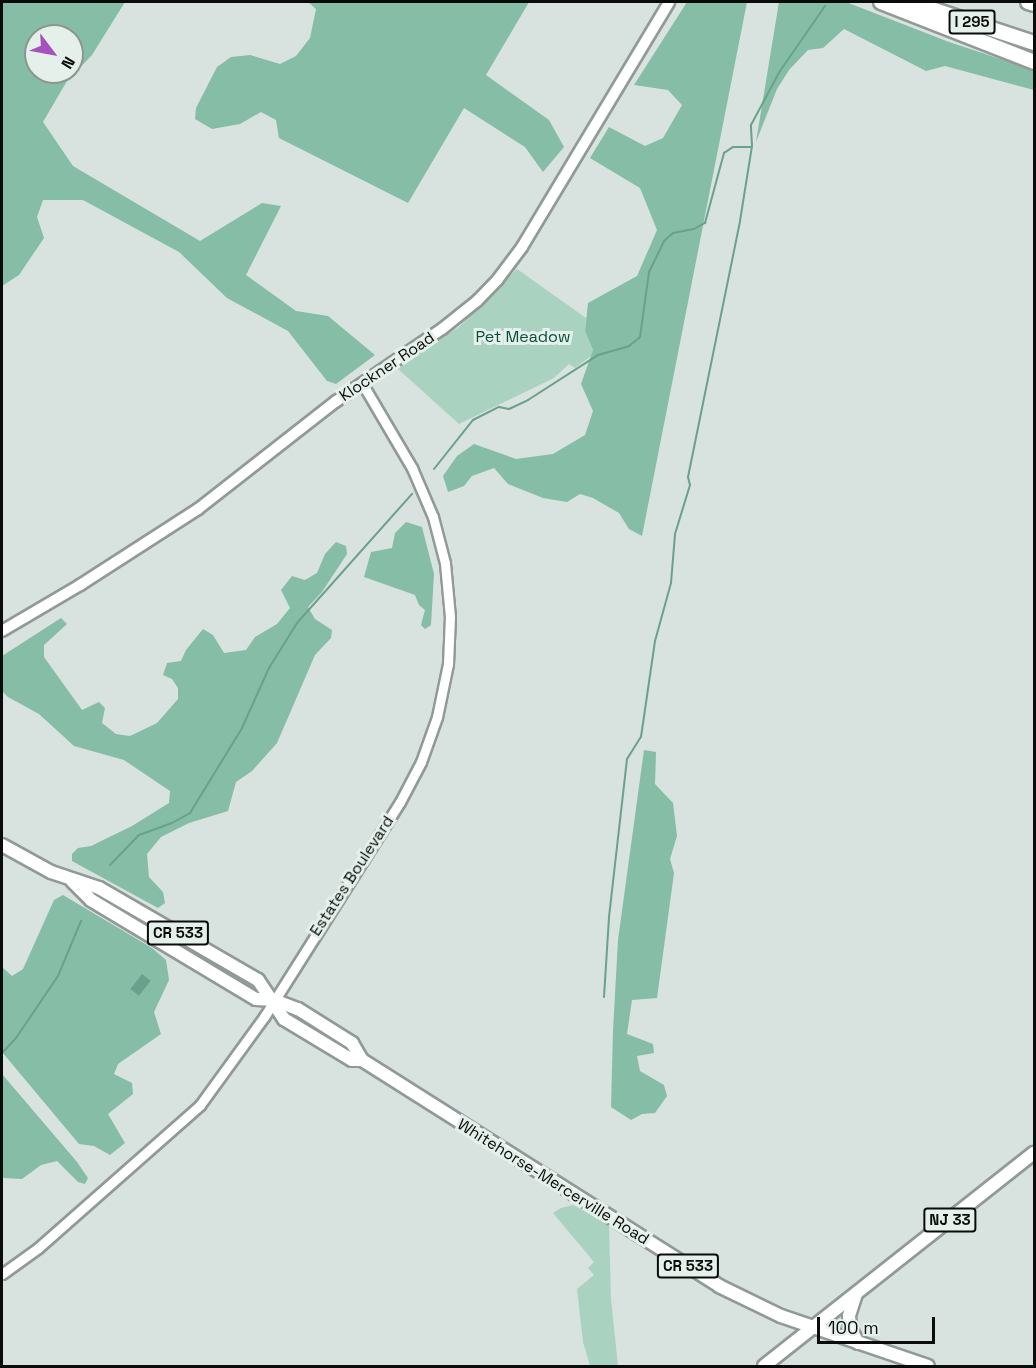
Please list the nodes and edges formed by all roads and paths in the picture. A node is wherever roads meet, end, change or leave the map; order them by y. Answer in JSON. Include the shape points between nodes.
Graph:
{"nodes":[{"id":1,"x":669,"y":2,"type":"edge"},
{"id":2,"x":882,"y":2,"type":"edge"},
{"id":3,"x":910,"y":2,"type":"edge"},
{"id":4,"x":1028,"y":2,"type":"edge"},
{"id":5,"x":1035,"y":4,"type":"edge"},
{"id":6,"x":1035,"y":43,"type":"edge"},
{"id":7,"x":1035,"y":62,"type":"edge"},
{"id":8,"x":362,"y":383,"type":"junction"},
{"id":9,"x":2,"y":632,"type":"edge"},
{"id":10,"x":2,"y":845,"type":"edge"},
{"id":11,"x":72,"y":881,"type":"junction"},
{"id":12,"x":274,"y":1000,"type":"junction"},
{"id":13,"x":1035,"y":1153,"type":"edge"},
{"id":14,"x":2,"y":1274,"type":"edge"},
{"id":15,"x":856,"y":1294,"type":"junction"},
{"id":16,"x":814,"y":1328,"type":"junction"},
{"id":17,"x":858,"y":1343,"type":"junction"},
{"id":18,"x":765,"y":1366,"type":"edge"},
{"id":19,"x":928,"y":1366,"type":"edge"}],
"edges":[{"from":1,"to":8,"type":"main road","name":"Klockner Road","via":[[563,181],[504,271],[457,318]]},
{"from":2,"to":7,"type":"highway"},
{"from":3,"to":6,"type":"highway","number":"I 295"},
{"from":4,"to":5,"type":"highway"},
{"from":8,"to":9,"type":"main road","name":"Klockner Road","via":[[198,509]]},
{"from":8,"to":12,"type":"street","name":"Estates Boulevard","via":[[401,446],[433,517],[449,593],[448,664],[437,717],[411,783]]},
{"from":10,"to":11,"type":"main road","name":"Whitehorse-Mercerville Road","number":"CR 533"},
{"from":11,"to":12,"type":"main road","name":"Whitehorse-Mercerville Road","number":"CR 533","via":[[99,888],[258,980]]},
{"from":11,"to":12,"type":"main road","name":"Whitehorse-Mercerville Road","number":"CR 533","via":[[91,900],[145,934],[256,999]]},
{"from":12,"to":14,"type":"street","name":"Estates Boulevard","via":[[214,1089],[185,1121],[38,1248]]},
{"from":12,"to":16,"type":"main road","name":"Whitehorse-Mercerville Road","number":"CR 533","via":[[285,1019],[352,1060],[362,1060],[718,1286]]},
{"from":13,"to":15,"type":"main road","number":"NJ 33"},
{"from":15,"to":16,"type":"main road","number":"NJ 33"},
{"from":15,"to":17,"type":"main road","via":[[849,1316]]},
{"from":16,"to":17,"type":"main road","number":"CR 533"},
{"from":16,"to":18,"type":"main road","number":"NJ 33"},
{"from":17,"to":19,"type":"main road","number":"CR 533"}]}
